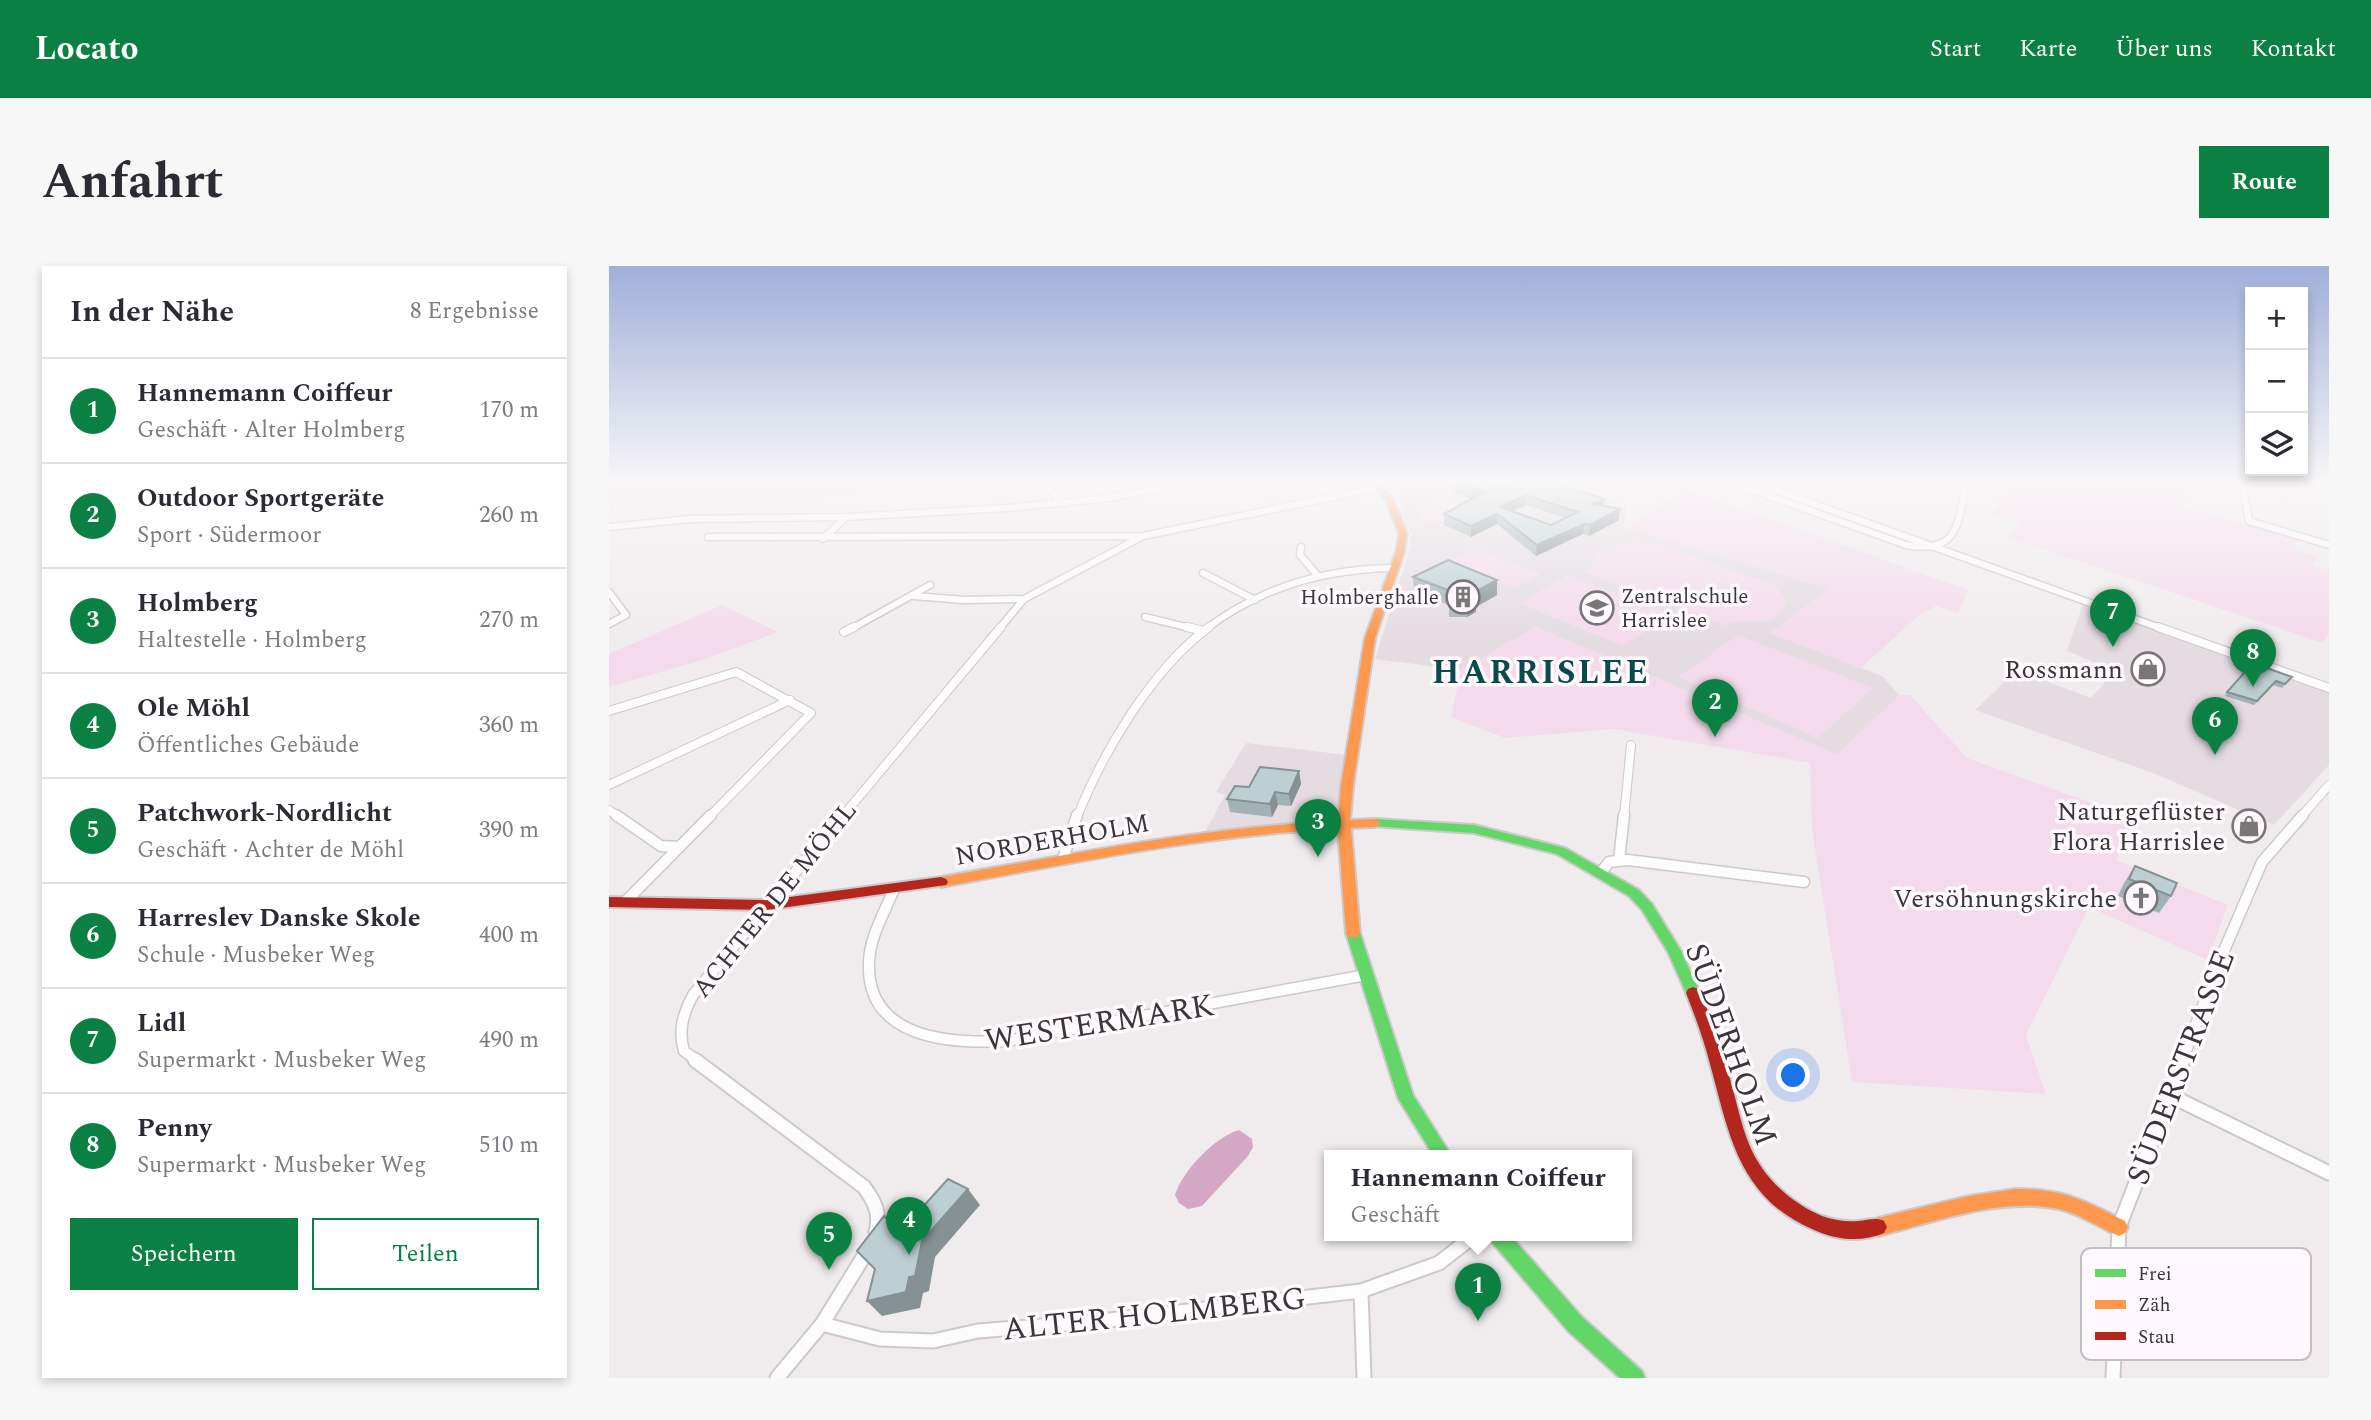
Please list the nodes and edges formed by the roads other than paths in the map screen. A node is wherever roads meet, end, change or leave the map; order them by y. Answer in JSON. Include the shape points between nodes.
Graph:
{"nodes":[{"id":1,"x":827,"y":535,"type":"edge"},
{"id":2,"x":1148,"y":535,"type":"edge"},
{"id":3,"x":1403,"y":535,"type":"edge"},
{"id":4,"x":1878,"y":535,"type":"edge"},
{"id":5,"x":1903,"y":535,"type":"edge"},
{"id":6,"x":1953,"y":535,"type":"edge"},
{"id":7,"x":2295,"y":535,"type":"edge"},
{"id":8,"x":1143,"y":536,"type":"junction"},
{"id":9,"x":708,"y":537,"type":"dead end"},
{"id":10,"x":823,"y":539,"type":"junction"},
{"id":11,"x":2329,"y":545,"type":"edge"},
{"id":12,"x":1301,"y":547,"type":"dead end"},
{"id":13,"x":1940,"y":548,"type":"junction"},
{"id":14,"x":1393,"y":568,"type":"junction"},
{"id":15,"x":1203,"y":573,"type":"dead end"},
{"id":16,"x":1318,"y":576,"type":"junction"},
{"id":17,"x":930,"y":585,"type":"dead end"},
{"id":18,"x":609,"y":592,"type":"edge"},
{"id":19,"x":914,"y":596,"type":"junction"},
{"id":20,"x":1024,"y":599,"type":"junction"},
{"id":21,"x":1255,"y":600,"type":"junction"},
{"id":22,"x":1145,"y":617,"type":"dead end"},
{"id":23,"x":609,"y":624,"type":"edge"},
{"id":24,"x":1204,"y":631,"type":"junction"},
{"id":25,"x":844,"y":632,"type":"dead end"},
{"id":26,"x":2329,"y":688,"type":"edge"},
{"id":27,"x":790,"y":700,"type":"junction"},
{"id":28,"x":609,"y":711,"type":"edge"},
{"id":29,"x":1631,"y":745,"type":"dead end"},
{"id":30,"x":609,"y":785,"type":"edge"},
{"id":31,"x":2329,"y":785,"type":"edge"},
{"id":32,"x":609,"y":810,"type":"edge"},
{"id":33,"x":1344,"y":822,"type":"junction"},
{"id":34,"x":678,"y":847,"type":"junction"},
{"id":35,"x":1063,"y":859,"type":"junction"},
{"id":36,"x":1619,"y":860,"type":"junction"},
{"id":37,"x":1603,"y":870,"type":"junction"},
{"id":38,"x":1804,"y":883,"type":"dead end"},
{"id":39,"x":894,"y":889,"type":"junction"},
{"id":40,"x":609,"y":902,"type":"edge"},
{"id":41,"x":625,"y":902,"type":"junction"},
{"id":42,"x":768,"y":904,"type":"junction"},
{"id":43,"x":1366,"y":975,"type":"junction"},
{"id":44,"x":2169,"y":1095,"type":"junction"},
{"id":45,"x":1440,"y":1150,"type":"edge"},
{"id":46,"x":2329,"y":1173,"type":"edge"},
{"id":47,"x":2119,"y":1227,"type":"junction"},
{"id":48,"x":1467,"y":1241,"type":"edge"},
{"id":49,"x":1503,"y":1241,"type":"edge"},
{"id":50,"x":2118,"y":1248,"type":"edge"},
{"id":51,"x":1361,"y":1291,"type":"junction"},
{"id":52,"x":823,"y":1324,"type":"junction"},
{"id":53,"x":2114,"y":1360,"type":"edge"},
{"id":54,"x":777,"y":1378,"type":"edge"},
{"id":55,"x":1364,"y":1378,"type":"edge"},
{"id":56,"x":1635,"y":1378,"type":"edge"},
{"id":57,"x":2113,"y":1378,"type":"edge"}],
"edges":[{"from":1,"to":10,"type":"street"},
{"from":2,"to":8,"type":"street"},
{"from":3,"to":14,"type":"street"},
{"from":4,"to":13,"type":"street","via":[[1920,550]]},
{"from":5,"to":13,"type":"street"},
{"from":6,"to":13,"type":"street"},
{"from":7,"to":11,"type":"street"},
{"from":8,"to":10,"type":"street"},
{"from":8,"to":20,"type":"street","name":"ACHTER DE MÖHL"},
{"from":9,"to":10,"type":"street"},
{"from":12,"to":16,"type":"street","via":[[1300,555]]},
{"from":13,"to":26,"type":"street"},
{"from":14,"to":16,"type":"street","via":[[1354,568]]},
{"from":14,"to":33,"type":"street","via":[[1370,638]]},
{"from":15,"to":21,"type":"street"},
{"from":16,"to":21,"type":"street"},
{"from":17,"to":19,"type":"street"},
{"from":18,"to":23,"type":"street","via":[[626,615]]},
{"from":19,"to":20,"type":"street"},
{"from":19,"to":25,"type":"street"},
{"from":20,"to":42,"type":"street","name":"ACHTER DE MÖHL"},
{"from":21,"to":24,"type":"street"},
{"from":22,"to":24,"type":"street"},
{"from":24,"to":35,"type":"street","via":[[1170,663],[1129,723],[1080,808]]},
{"from":27,"to":28,"type":"street","via":[[736,672]]},
{"from":27,"to":30,"type":"street"},
{"from":27,"to":34,"type":"street","via":[[810,715]]},
{"from":29,"to":36,"type":"street"},
{"from":31,"to":44,"type":"street","name":"SÜDERSTRASSE","via":[[2262,862]]},
{"from":32,"to":34,"type":"street","via":[[661,846]]},
{"from":33,"to":35,"type":"street","name":"NORDERHOLM"},
{"from":33,"to":37,"type":"street","name":"SÜDERHOLM","via":[[1487,832],[1548,846]]},
{"from":33,"to":43,"type":"street","via":[[1351,926]]},
{"from":34,"to":41,"type":"street"},
{"from":35,"to":39,"type":"street","name":"NORDERHOLM"},
{"from":36,"to":37,"type":"street","via":[[1609,862]]},
{"from":36,"to":38,"type":"street"},
{"from":37,"to":47,"type":"street","name":"SÜDERHOLM","via":[[1639,897],[1660,925],[1683,970],[1720,1069],[1739,1151],[1755,1180],[1777,1202],[1829,1229],[1843,1231],[2006,1200],[2056,1200]]},
{"from":39,"to":42,"type":"street","name":"NORDERHOLM"},
{"from":39,"to":43,"type":"street","name":"WESTERMARK","via":[[869,956],[874,997],[897,1023],[933,1039],[977,1044],[1007,1041]]},
{"from":40,"to":41,"type":"street","name":"NORDERHOLM"},
{"from":41,"to":42,"type":"street","name":"NORDERHOLM"},
{"from":42,"to":52,"type":"street","name":"ACHTER DE MÖHL","via":[[693,995],[680,1025],[680,1039],[690,1058],[833,1162],[879,1206],[879,1223],[868,1251]]},
{"from":43,"to":45,"type":"street","via":[[1406,1098]]},
{"from":44,"to":46,"type":"street"},
{"from":44,"to":47,"type":"street","name":"SÜDERSTRASSE"},
{"from":47,"to":50,"type":"street","name":"SÜDERSTRASSE"},
{"from":48,"to":51,"type":"street","name":"ALTER HOLMBERG","via":[[1439,1263]]},
{"from":49,"to":56,"type":"street","via":[[1575,1324]]},
{"from":51,"to":52,"type":"street","name":"ALTER HOLMBERG","via":[[978,1331],[933,1341],[880,1339]]},
{"from":51,"to":55,"type":"street"},
{"from":52,"to":54,"type":"street"},
{"from":53,"to":57,"type":"street","name":"SÜDERSTRASSE"}]}
